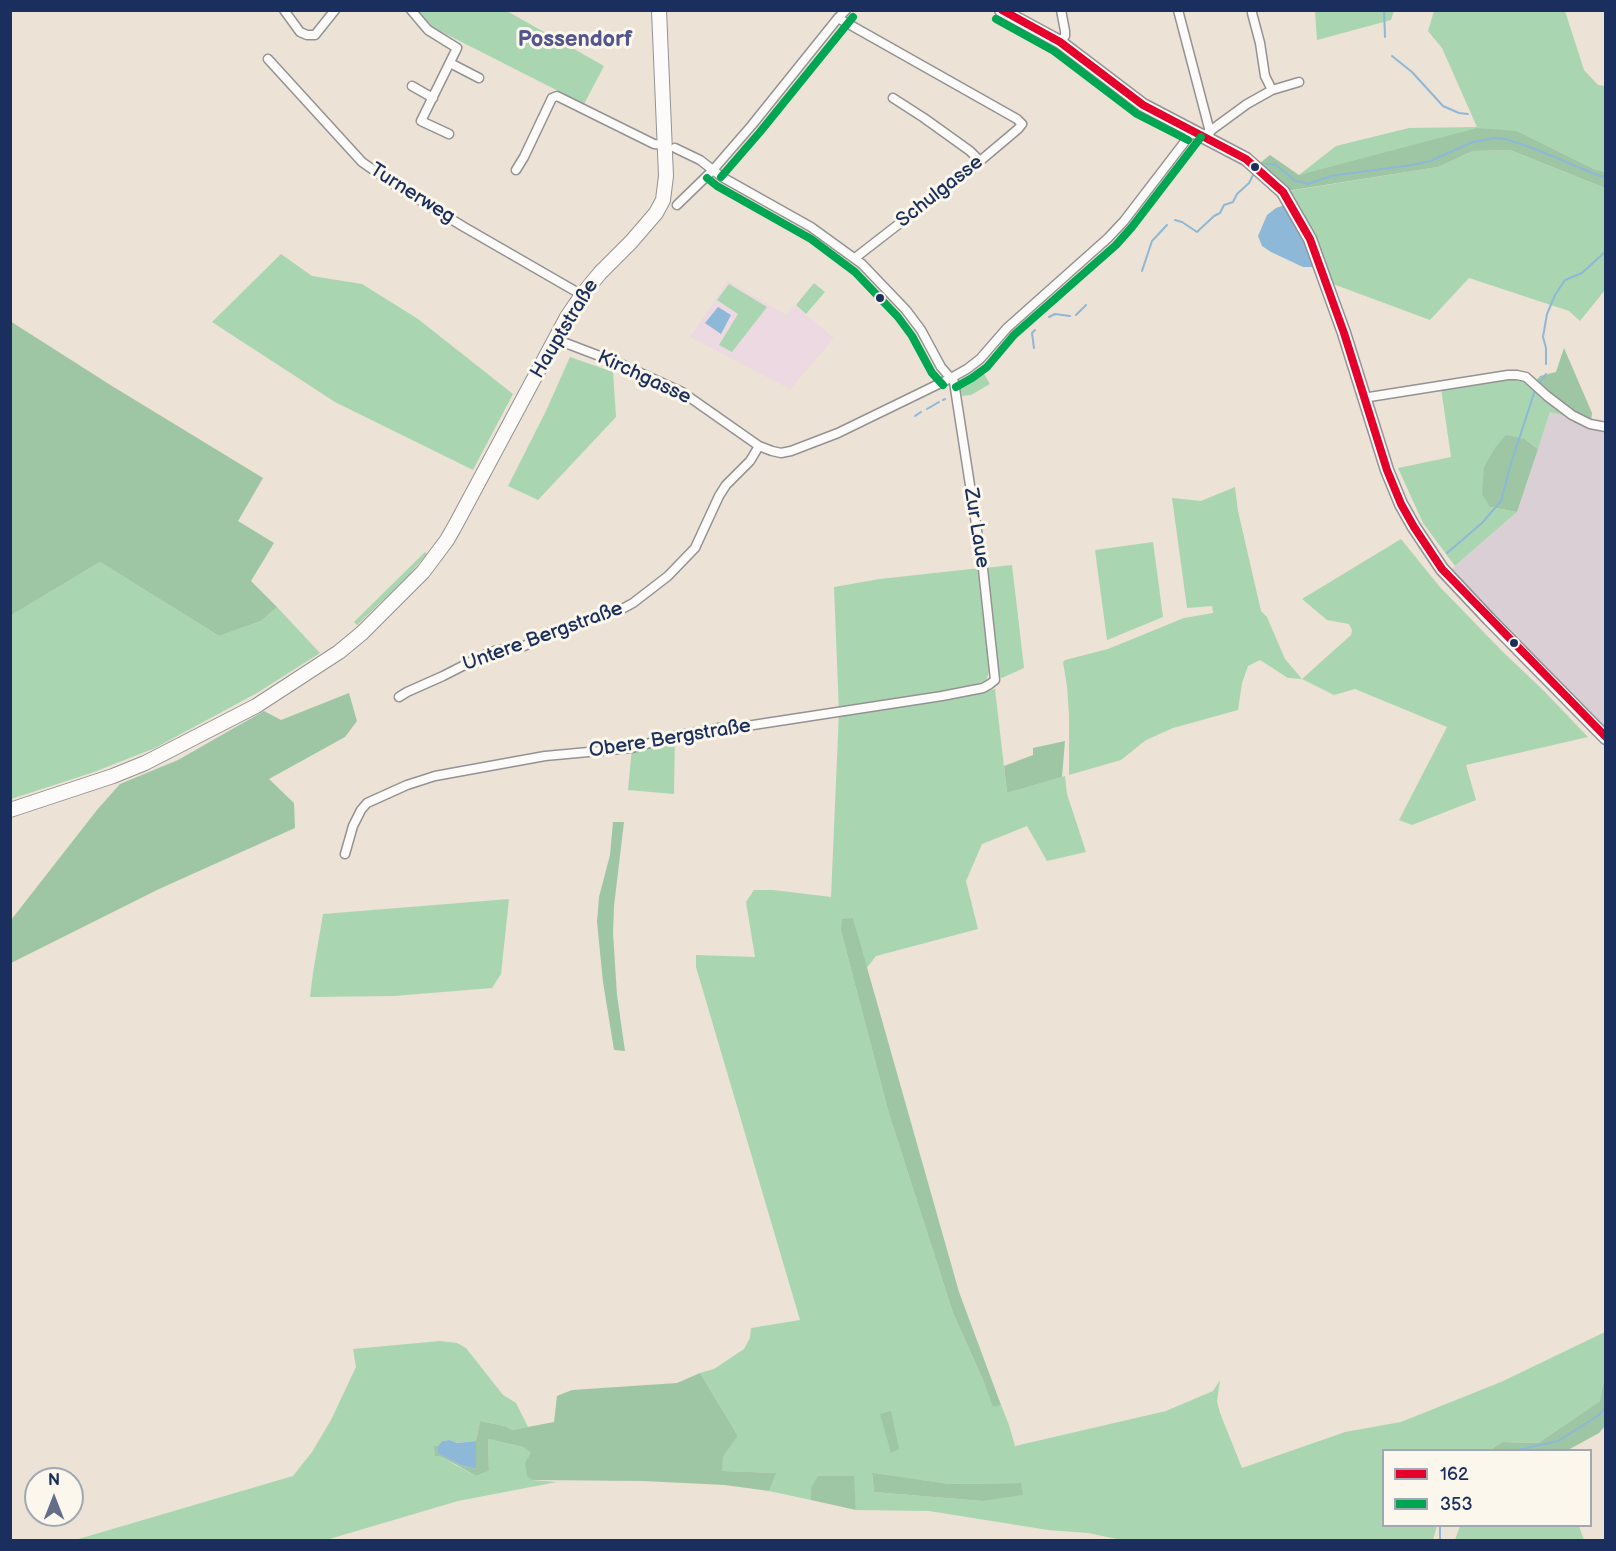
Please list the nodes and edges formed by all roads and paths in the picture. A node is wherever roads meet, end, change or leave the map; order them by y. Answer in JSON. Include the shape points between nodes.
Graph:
{"nodes":[{"id":1,"x":284,"y":10,"type":"edge"},
{"id":2,"x":335,"y":10,"type":"edge"},
{"id":3,"x":411,"y":10,"type":"edge"},
{"id":4,"x":659,"y":10,"type":"edge"},
{"id":5,"x":846,"y":10,"type":"edge"},
{"id":6,"x":1001,"y":10,"type":"edge"},
{"id":7,"x":1061,"y":10,"type":"edge"},
{"id":8,"x":1178,"y":10,"type":"edge"},
{"id":9,"x":1252,"y":13,"type":"dead end"},
{"id":10,"x":838,"y":18,"type":"junction"},
{"id":11,"x":1060,"y":42,"type":"junction"},
{"id":12,"x":268,"y":59,"type":"dead end"},
{"id":13,"x":450,"y":63,"type":"junction"},
{"id":14,"x":478,"y":78,"type":"dead end"},
{"id":15,"x":1299,"y":82,"type":"dead end"},
{"id":16,"x":412,"y":86,"type":"dead end"},
{"id":17,"x":1272,"y":90,"type":"junction"},
{"id":18,"x":433,"y":98,"type":"junction"},
{"id":19,"x":893,"y":98,"type":"dead end"},
{"id":20,"x":1202,"y":133,"type":"junction"},
{"id":21,"x":449,"y":134,"type":"dead end"},
{"id":22,"x":670,"y":147,"type":"junction"},
{"id":23,"x":980,"y":161,"type":"junction"},
{"id":24,"x":516,"y":170,"type":"dead end"},
{"id":25,"x":713,"y":170,"type":"junction"},
{"id":26,"x":677,"y":205,"type":"dead end"},
{"id":27,"x":855,"y":258,"type":"junction"},
{"id":28,"x":582,"y":295,"type":"junction"},
{"id":29,"x":555,"y":339,"type":"junction"},
{"id":30,"x":951,"y":378,"type":"junction"},
{"id":31,"x":1363,"y":398,"type":"junction"},
{"id":32,"x":1605,"y":427,"type":"edge"},
{"id":33,"x":759,"y":446,"type":"junction"},
{"id":34,"x":994,"y":680,"type":"joint"},
{"id":35,"x":399,"y":697,"type":"dead end"},
{"id":36,"x":1605,"y":738,"type":"edge"},
{"id":37,"x":10,"y":810,"type":"edge"},
{"id":38,"x":345,"y":854,"type":"dead end"}],
"edges":[{"from":1,"to":2,"type":"street","via":[[300,32],[315,35]]},
{"from":3,"to":13,"type":"street","via":[[428,30],[457,48]]},
{"from":4,"to":22,"type":"main road","name":"Hauptstraße"},
{"from":5,"to":10,"type":"street"},
{"from":6,"to":11,"type":"main road"},
{"from":7,"to":11,"type":"street","via":[[1065,36]]},
{"from":8,"to":20,"type":"street"},
{"from":9,"to":17,"type":"street","via":[[1265,76]]},
{"from":10,"to":23,"type":"street","name":"Schulgasse","via":[[1022,123]]},
{"from":10,"to":25,"type":"street"},
{"from":11,"to":20,"type":"main road","via":[[1143,105]]},
{"from":12,"to":28,"type":"street","name":"Turnerweg","via":[[362,162]]},
{"from":13,"to":14,"type":"street"},
{"from":13,"to":18,"type":"street"},
{"from":15,"to":17,"type":"street"},
{"from":16,"to":18,"type":"street"},
{"from":17,"to":20,"type":"street"},
{"from":18,"to":21,"type":"street","via":[[422,121]]},
{"from":19,"to":23,"type":"street"},
{"from":20,"to":30,"type":"street","via":[[1108,238],[1007,328],[980,359]]},
{"from":20,"to":31,"type":"main road","via":[[1246,159],[1283,192],[1310,239]]},
{"from":22,"to":24,"type":"street","via":[[654,144],[557,96],[552,98]]},
{"from":22,"to":25,"type":"street"},
{"from":22,"to":28,"type":"main road","name":"Hauptstraße","via":[[663,200],[656,213]]},
{"from":23,"to":27,"type":"street","name":"Schulgasse"},
{"from":25,"to":26,"type":"street"},
{"from":25,"to":27,"type":"street","via":[[811,227]]},
{"from":27,"to":30,"type":"street","via":[[906,310]]},
{"from":28,"to":29,"type":"main road","name":"Hauptstraße"},
{"from":29,"to":33,"type":"street","name":"Kirchgasse","via":[[682,392]]},
{"from":29,"to":37,"type":"main road","name":"Hauptstraße","via":[[442,547],[423,572],[362,633],[256,706],[146,764]]},
{"from":30,"to":33,"type":"street","via":[[806,447],[782,453]]},
{"from":30,"to":34,"type":"street","name":"Zur Laue","via":[[983,568]]},
{"from":31,"to":32,"type":"street","via":[[1517,375],[1526,377],[1572,415]]},
{"from":31,"to":36,"type":"main road","via":[[1401,504],[1442,569]]},
{"from":33,"to":35,"type":"street","name":"Untere Bergstraße","via":[[719,496],[695,548],[668,576],[633,603],[551,632],[524,646],[494,651]]},
{"from":34,"to":38,"type":"street","name":"Obere Bergstraße","via":[[982,688],[942,696],[719,728],[632,748],[544,756],[435,776],[367,803],[353,826]]}]}
